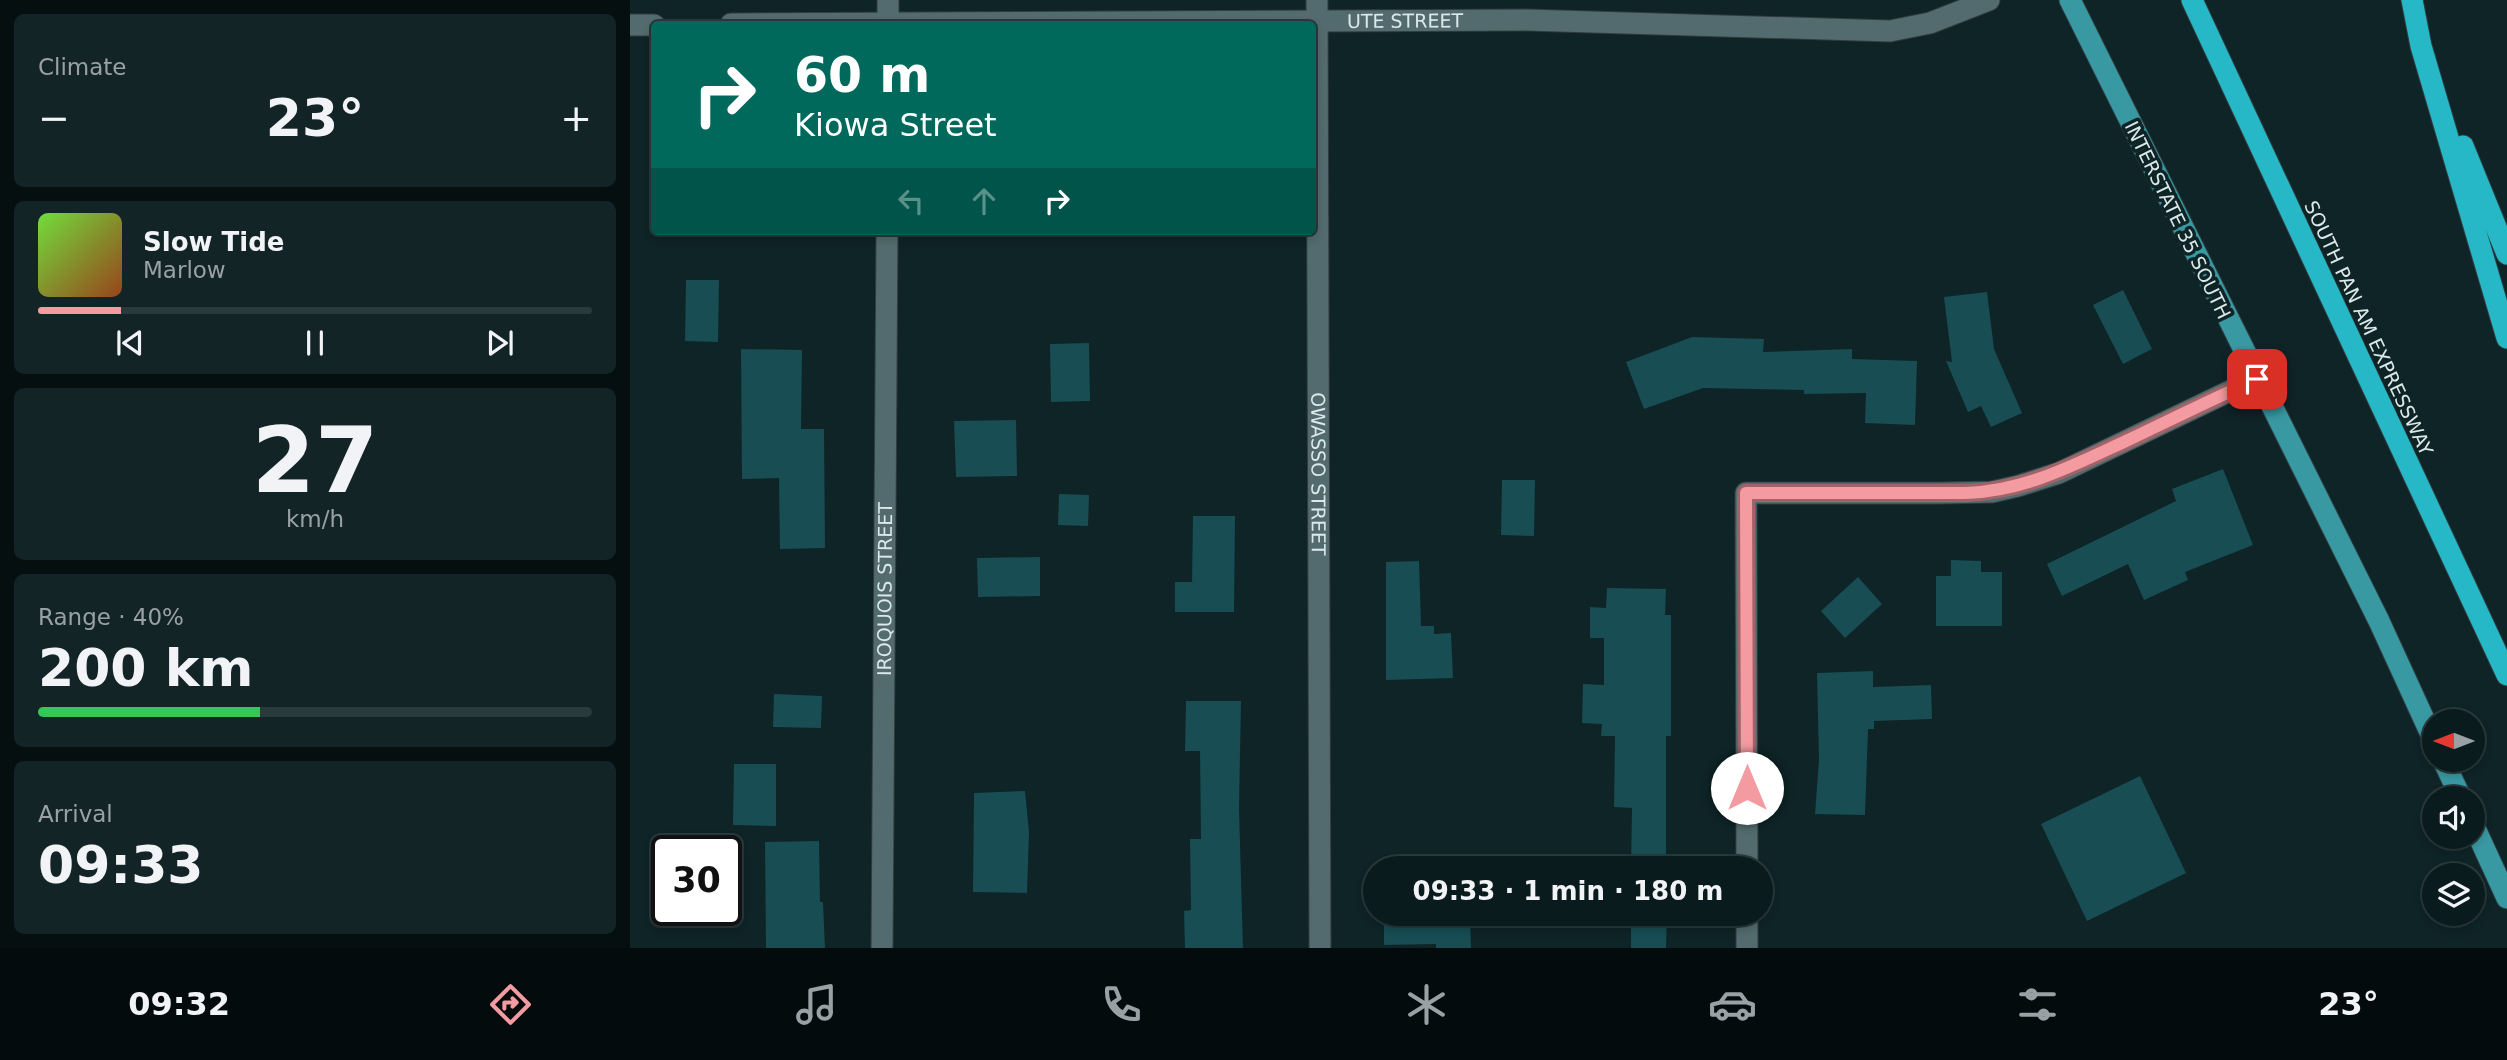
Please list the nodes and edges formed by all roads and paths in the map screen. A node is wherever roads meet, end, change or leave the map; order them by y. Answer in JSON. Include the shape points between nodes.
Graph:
{"nodes":[{"id":1,"x":888,"y":0,"type":"edge"},
{"id":2,"x":1989,"y":0,"type":"edge"},
{"id":3,"x":2070,"y":0,"type":"edge"},
{"id":4,"x":2192,"y":0,"type":"edge"},
{"id":5,"x":2412,"y":0,"type":"edge"},
{"id":6,"x":1317,"y":10,"type":"edge"},
{"id":7,"x":888,"y":21,"type":"edge"},
{"id":8,"x":980,"y":21,"type":"edge"},
{"id":9,"x":630,"y":25,"type":"edge"},
{"id":10,"x":651,"y":25,"type":"edge"},
{"id":11,"x":2421,"y":46,"type":"junction"},
{"id":12,"x":887,"y":235,"type":"edge"},
{"id":13,"x":2507,"y":254,"type":"edge"},
{"id":14,"x":2507,"y":338,"type":"edge"},
{"id":15,"x":2257,"y":379,"type":"junction"},
{"id":16,"x":2507,"y":675,"type":"edge"},
{"id":17,"x":2422,"y":715,"type":"edge"},
{"id":18,"x":2484,"y":849,"type":"edge"},
{"id":19,"x":1747,"y":856,"type":"edge"},
{"id":20,"x":2507,"y":898,"type":"edge"},
{"id":21,"x":1747,"y":926,"type":"edge"},
{"id":22,"x":883,"y":948,"type":"edge"},
{"id":23,"x":1320,"y":948,"type":"edge"},
{"id":24,"x":1747,"y":948,"type":"edge"}],
"edges":[{"from":1,"to":7,"type":"street"},
{"from":2,"to":6,"type":"street","name":"UTE STREET","via":[[1930,23],[1891,31]]},
{"from":3,"to":15,"type":"main road","name":"INTERSTATE 35 SOUTH"},
{"from":4,"to":16,"type":"highway","name":"SOUTH PAN AM EXPRESSWAY"},
{"from":5,"to":11,"type":"highway"},
{"from":6,"to":8,"type":"street","name":"UTE STREET"},
{"from":6,"to":23,"type":"street","name":"OWASSO STREET"},
{"from":9,"to":10,"type":"street"},
{"from":11,"to":13,"type":"highway"},
{"from":11,"to":14,"type":"highway"},
{"from":12,"to":22,"type":"street","name":"IROQUOIS STREET"},
{"from":15,"to":17,"type":"main road","name":"INTERSTATE 35 SOUTH"},
{"from":15,"to":19,"type":"street","via":[[2059,473],[1992,492],[1746,493]]},
{"from":18,"to":20,"type":"main road"},
{"from":21,"to":24,"type":"street"}]}
